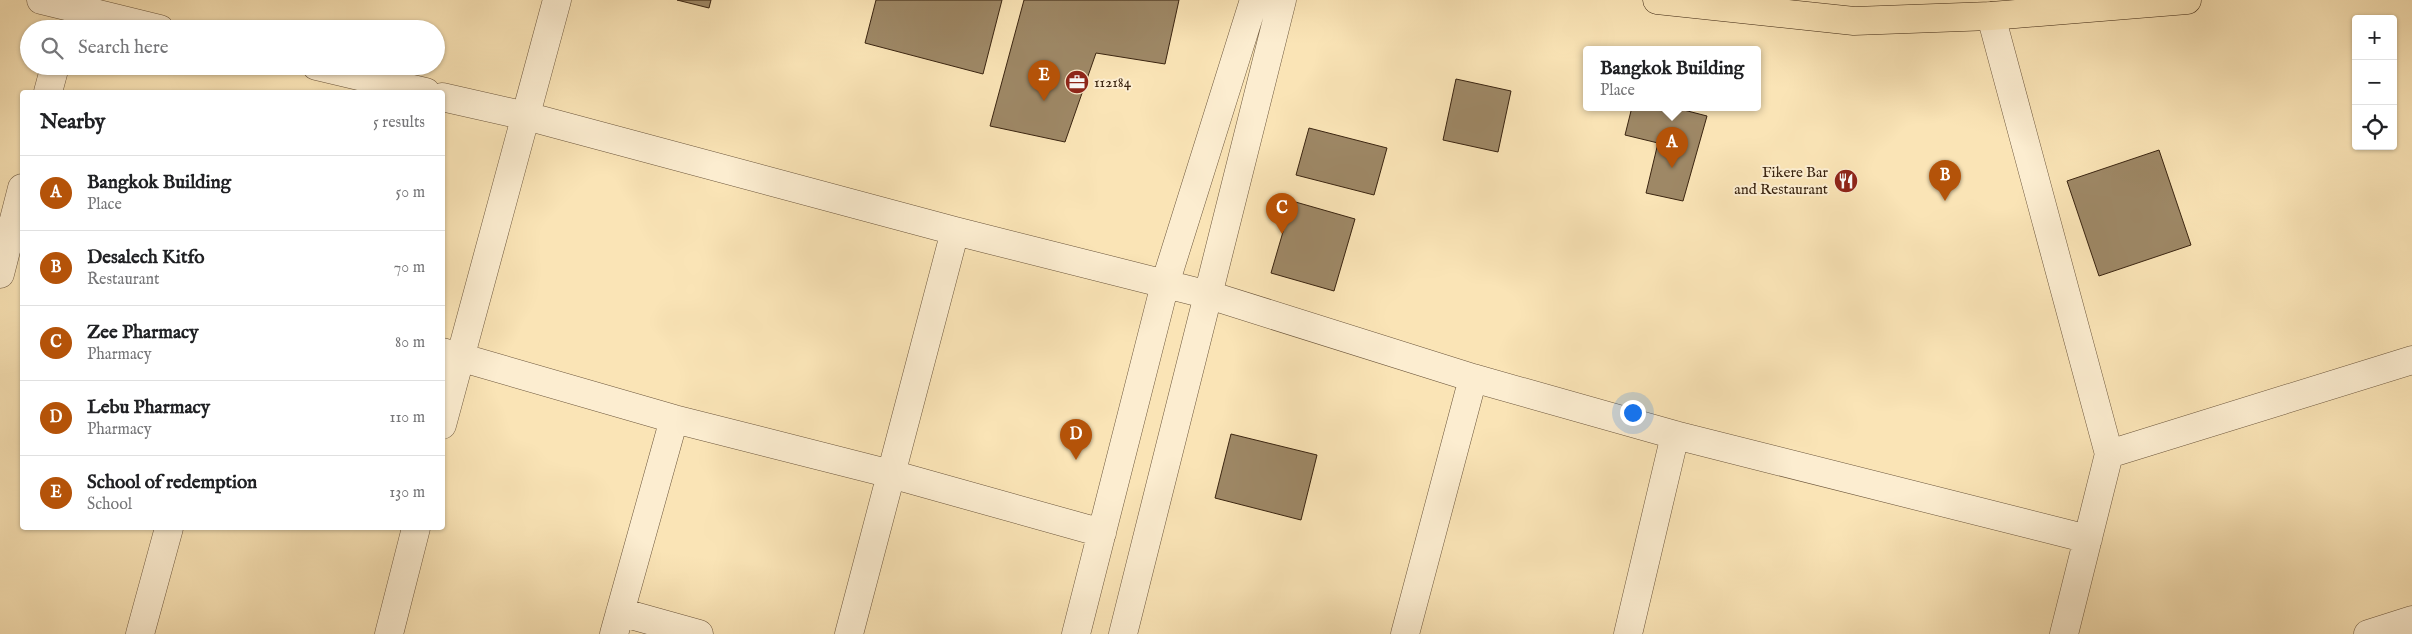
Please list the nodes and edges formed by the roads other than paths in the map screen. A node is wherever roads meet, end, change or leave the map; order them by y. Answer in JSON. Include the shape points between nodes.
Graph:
{"nodes":[{"id":1,"x":41,"y":0,"type":"edge"},
{"id":2,"x":557,"y":0,"type":"edge"},
{"id":3,"x":1254,"y":0,"type":"edge"},
{"id":4,"x":1282,"y":0,"type":"edge"},
{"id":5,"x":1657,"y":0,"type":"edge"},
{"id":6,"x":2187,"y":0,"type":"edge"},
{"id":7,"x":1991,"y":16,"type":"junction"},
{"id":8,"x":67,"y":18,"type":"edge"},
{"id":9,"x":84,"y":20,"type":"edge"},
{"id":10,"x":52,"y":75,"type":"edge"},
{"id":11,"x":354,"y":75,"type":"edge"},
{"id":12,"x":48,"y":90,"type":"edge"},
{"id":13,"x":418,"y":90,"type":"edge"},
{"id":14,"x":445,"y":97,"type":"edge"},
{"id":15,"x":526,"y":116,"type":"junction"},
{"id":16,"x":20,"y":194,"type":"edge"},
{"id":17,"x":12,"y":218,"type":"edge"},
{"id":18,"x":954,"y":232,"type":"junction"},
{"id":19,"x":0,"y":274,"type":"edge"},
{"id":20,"x":1165,"y":284,"type":"junction"},
{"id":21,"x":1209,"y":295,"type":"junction"},
{"id":22,"x":451,"y":354,"type":"edge"},
{"id":23,"x":2412,"y":360,"type":"edge"},
{"id":24,"x":1473,"y":378,"type":"junction"},
{"id":25,"x":445,"y":401,"type":"edge"},
{"id":26,"x":674,"y":419,"type":"junction"},
{"id":27,"x":1675,"y":435,"type":"junction"},
{"id":28,"x":2109,"y":454,"type":"junction"},
{"id":29,"x":891,"y":474,"type":"junction"},
{"id":30,"x":168,"y":530,"type":"edge"},
{"id":31,"x":415,"y":530,"type":"edge"},
{"id":32,"x":1102,"y":533,"type":"junction"},
{"id":33,"x":2088,"y":539,"type":"junction"},
{"id":34,"x":2412,"y":620,"type":"edge"},
{"id":35,"x":617,"y":623,"type":"edge"},
{"id":36,"x":140,"y":634,"type":"edge"},
{"id":37,"x":389,"y":634,"type":"edge"},
{"id":38,"x":699,"y":634,"type":"edge"},
{"id":39,"x":850,"y":634,"type":"edge"},
{"id":40,"x":1076,"y":634,"type":"edge"},
{"id":41,"x":1123,"y":634,"type":"edge"},
{"id":42,"x":1405,"y":634,"type":"edge"},
{"id":43,"x":1628,"y":634,"type":"edge"},
{"id":44,"x":2064,"y":634,"type":"edge"},
{"id":45,"x":2368,"y":634,"type":"edge"}],
"edges":[{"from":1,"to":8,"type":"street"},
{"from":2,"to":15,"type":"street"},
{"from":3,"to":20,"type":"street"},
{"from":4,"to":21,"type":"street"},
{"from":5,"to":7,"type":"main road","via":[[1854,21]]},
{"from":6,"to":7,"type":"main road"},
{"from":7,"to":28,"type":"street"},
{"from":8,"to":9,"type":"street"},
{"from":10,"to":12,"type":"street"},
{"from":11,"to":13,"type":"street"},
{"from":14,"to":15,"type":"street"},
{"from":15,"to":18,"type":"street"},
{"from":15,"to":22,"type":"street"},
{"from":16,"to":17,"type":"street"},
{"from":17,"to":19,"type":"street"},
{"from":18,"to":20,"type":"street"},
{"from":18,"to":29,"type":"street"},
{"from":20,"to":21,"type":"street"},
{"from":20,"to":32,"type":"street"},
{"from":21,"to":24,"type":"street"},
{"from":21,"to":41,"type":"street"},
{"from":22,"to":25,"type":"street"},
{"from":22,"to":26,"type":"street"},
{"from":23,"to":28,"type":"street"},
{"from":24,"to":27,"type":"street"},
{"from":24,"to":42,"type":"street"},
{"from":26,"to":29,"type":"street"},
{"from":26,"to":35,"type":"street"},
{"from":27,"to":33,"type":"street"},
{"from":27,"to":43,"type":"street"},
{"from":28,"to":33,"type":"street"},
{"from":29,"to":32,"type":"street"},
{"from":29,"to":39,"type":"street"},
{"from":30,"to":36,"type":"street"},
{"from":31,"to":37,"type":"street"},
{"from":32,"to":40,"type":"street"},
{"from":33,"to":44,"type":"street"},
{"from":34,"to":45,"type":"street"},
{"from":35,"to":38,"type":"street"}]}
